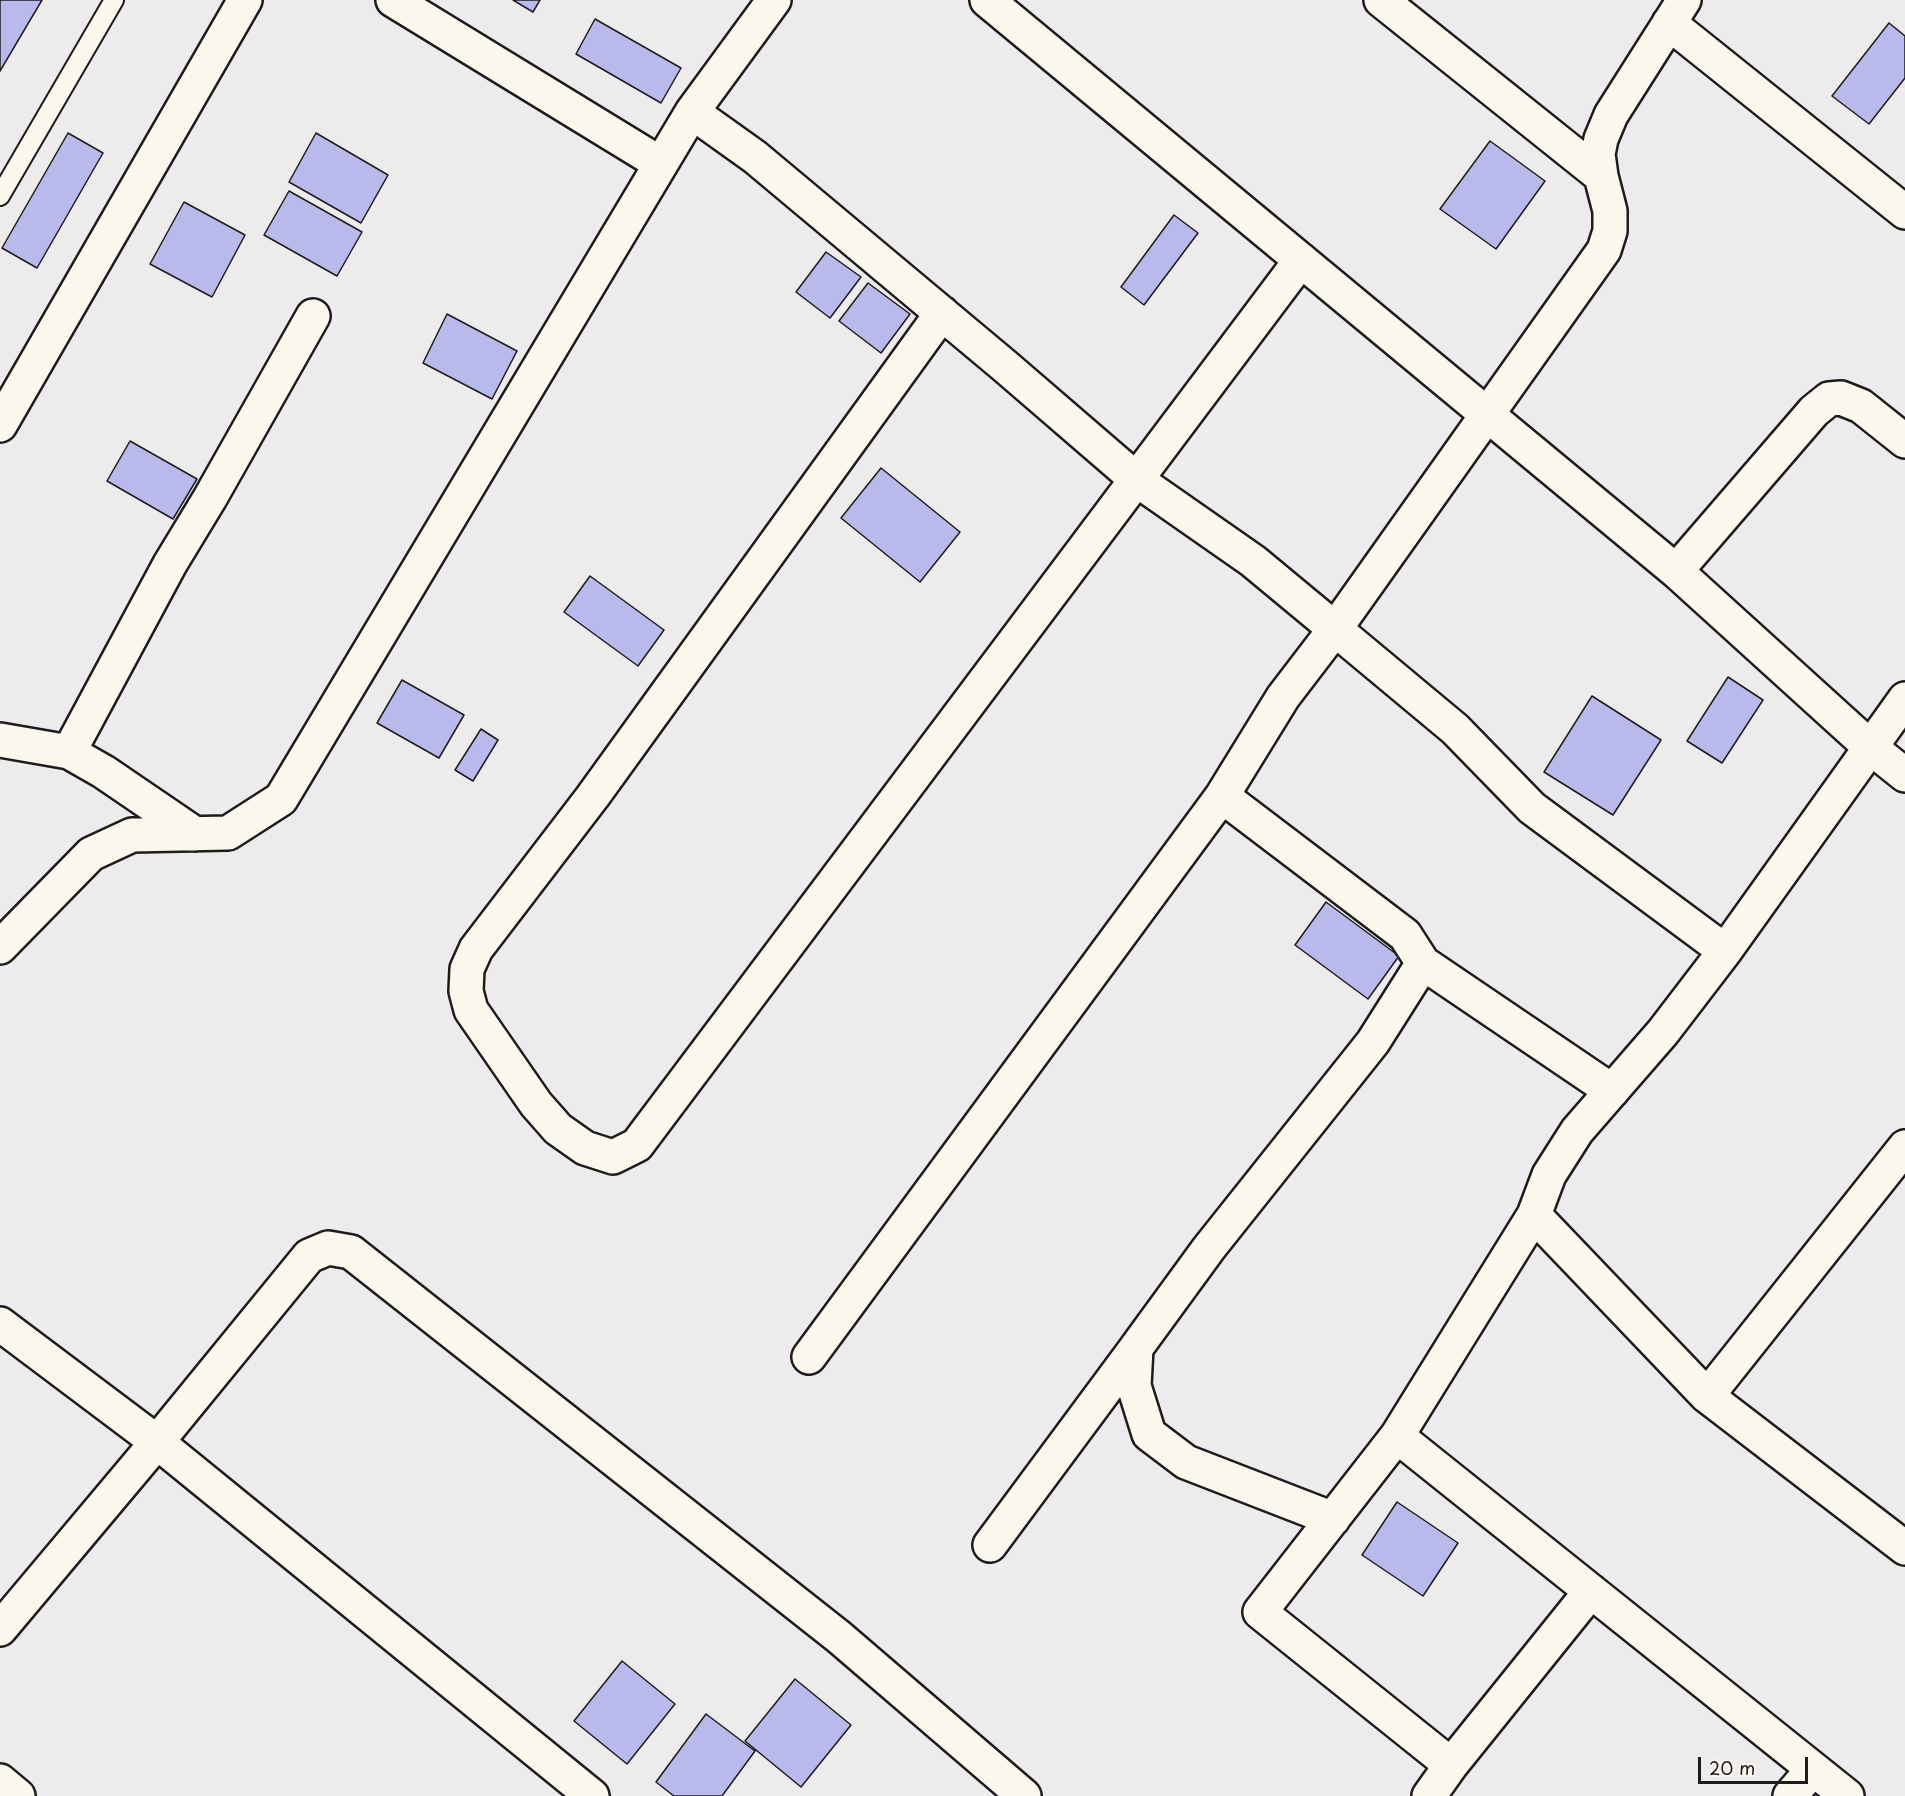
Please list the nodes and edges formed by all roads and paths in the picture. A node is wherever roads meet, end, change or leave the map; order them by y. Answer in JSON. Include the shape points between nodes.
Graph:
{"nodes":[{"id":1,"x":114,"y":0,"type":"edge"},
{"id":2,"x":245,"y":0,"type":"edge"},
{"id":3,"x":393,"y":0,"type":"edge"},
{"id":4,"x":774,"y":0,"type":"edge"},
{"id":5,"x":987,"y":0,"type":"edge"},
{"id":6,"x":1381,"y":0,"type":"edge"},
{"id":7,"x":1676,"y":12,"type":"edge"},
{"id":8,"x":692,"y":112,"type":"junction"},
{"id":9,"x":662,"y":164,"type":"junction"},
{"id":10,"x":1601,"y":176,"type":"junction"},
{"id":11,"x":0,"y":196,"type":"edge"},
{"id":12,"x":1905,"y":212,"type":"edge"},
{"id":13,"x":1301,"y":260,"type":"junction"},
{"id":14,"x":942,"y":313,"type":"junction"},
{"id":15,"x":313,"y":316,"type":"dead end"},
{"id":16,"x":1488,"y":415,"type":"junction"},
{"id":17,"x":0,"y":425,"type":"edge"},
{"id":18,"x":1905,"y":441,"type":"edge"},
{"id":19,"x":1137,"y":480,"type":"junction"},
{"id":20,"x":1676,"y":571,"type":"junction"},
{"id":21,"x":1335,"y":629,"type":"junction"},
{"id":22,"x":1905,"y":699,"type":"edge"},
{"id":23,"x":0,"y":740,"type":"edge"},
{"id":24,"x":1870,"y":747,"type":"junction"},
{"id":25,"x":69,"y":752,"type":"junction"},
{"id":26,"x":1905,"y":775,"type":"edge"},
{"id":27,"x":1222,"y":796,"type":"junction"},
{"id":28,"x":195,"y":834,"type":"junction"},
{"id":29,"x":0,"y":946,"type":"edge"},
{"id":30,"x":1725,"y":951,"type":"junction"},
{"id":31,"x":1423,"y":963,"type":"junction"},
{"id":32,"x":1612,"y":1091,"type":"junction"},
{"id":33,"x":1905,"y":1147,"type":"edge"},
{"id":34,"x":1534,"y":1215,"type":"junction"},
{"id":35,"x":0,"y":1324,"type":"edge"},
{"id":36,"x":1136,"y":1348,"type":"junction"},
{"id":37,"x":809,"y":1357,"type":"dead end"},
{"id":38,"x":1707,"y":1396,"type":"junction"},
{"id":39,"x":1397,"y":1436,"type":"junction"},
{"id":40,"x":157,"y":1442,"type":"junction"},
{"id":41,"x":1333,"y":1519,"type":"junction"},
{"id":42,"x":990,"y":1545,"type":"dead end"},
{"id":43,"x":1905,"y":1548,"type":"edge"},
{"id":44,"x":1591,"y":1591,"type":"junction"},
{"id":45,"x":0,"y":1629,"type":"edge"},
{"id":46,"x":1451,"y":1764,"type":"junction"},
{"id":47,"x":1813,"y":1769,"type":"junction"},
{"id":48,"x":0,"y":1781,"type":"edge"},
{"id":49,"x":18,"y":1796,"type":"edge"},
{"id":50,"x":592,"y":1796,"type":"edge"},
{"id":51,"x":1024,"y":1796,"type":"edge"},
{"id":52,"x":1429,"y":1796,"type":"edge"},
{"id":53,"x":1790,"y":1796,"type":"edge"},
{"id":54,"x":1847,"y":1796,"type":"edge"}],
"edges":[{"from":1,"to":11,"type":"lane"},
{"from":2,"to":17,"type":"street"},
{"from":3,"to":9,"type":"street"},
{"from":4,"to":8,"type":"street"},
{"from":5,"to":13,"type":"street"},
{"from":6,"to":10,"type":"street"},
{"from":7,"to":10,"type":"street","via":[[1611,115],[1599,147]]},
{"from":7,"to":12,"type":"street"},
{"from":8,"to":9,"type":"street"},
{"from":8,"to":14,"type":"street","via":[[755,157]]},
{"from":9,"to":28,"type":"street","via":[[281,799],[228,833]]},
{"from":10,"to":16,"type":"street","via":[[1610,211],[1610,231],[1604,250]]},
{"from":13,"to":16,"type":"street"},
{"from":13,"to":19,"type":"street"},
{"from":14,"to":19,"type":"street"},
{"from":14,"to":19,"type":"street","via":[[593,796],[476,949],[467,969],[466,991],[471,1010],[536,1104],[558,1129],[585,1148],[613,1157],[637,1145]]},
{"from":15,"to":25,"type":"street","via":[[170,564]]},
{"from":16,"to":20,"type":"street"},
{"from":16,"to":21,"type":"street"},
{"from":18,"to":20,"type":"street","via":[[1861,406],[1841,398],[1829,399],[1814,411]]},
{"from":19,"to":21,"type":"street","via":[[1253,561]]},
{"from":20,"to":24,"type":"street"},
{"from":21,"to":27,"type":"street","via":[[1283,697]]},
{"from":21,"to":30,"type":"street","via":[[1455,729],[1532,808]]},
{"from":22,"to":24,"type":"street"},
{"from":23,"to":25,"type":"street"},
{"from":24,"to":26,"type":"street"},
{"from":24,"to":30,"type":"street"},
{"from":25,"to":28,"type":"street"},
{"from":27,"to":31,"type":"street","via":[[1405,935]]},
{"from":27,"to":37,"type":"street"},
{"from":28,"to":29,"type":"street","via":[[132,835],[91,854]]},
{"from":30,"to":32,"type":"street"},
{"from":31,"to":32,"type":"street"},
{"from":31,"to":36,"type":"street","via":[[1373,1042],[1209,1248]]},
{"from":32,"to":34,"type":"street","via":[[1577,1131],[1549,1175]]},
{"from":33,"to":38,"type":"street"},
{"from":34,"to":38,"type":"street"},
{"from":34,"to":39,"type":"street"},
{"from":35,"to":40,"type":"street"},
{"from":36,"to":41,"type":"street","via":[[1134,1386],[1149,1434],[1186,1462]]},
{"from":36,"to":42,"type":"street"},
{"from":38,"to":43,"type":"street"},
{"from":39,"to":41,"type":"street"},
{"from":39,"to":44,"type":"street"},
{"from":40,"to":45,"type":"street"},
{"from":40,"to":50,"type":"street"},
{"from":40,"to":51,"type":"street","via":[[309,1256],[328,1248],[351,1252],[839,1638]]},
{"from":41,"to":46,"type":"street","via":[[1260,1612]]},
{"from":44,"to":46,"type":"street"},
{"from":44,"to":47,"type":"street"},
{"from":46,"to":52,"type":"street"},
{"from":47,"to":53,"type":"street"},
{"from":47,"to":54,"type":"street"},
{"from":48,"to":49,"type":"street"}]}
